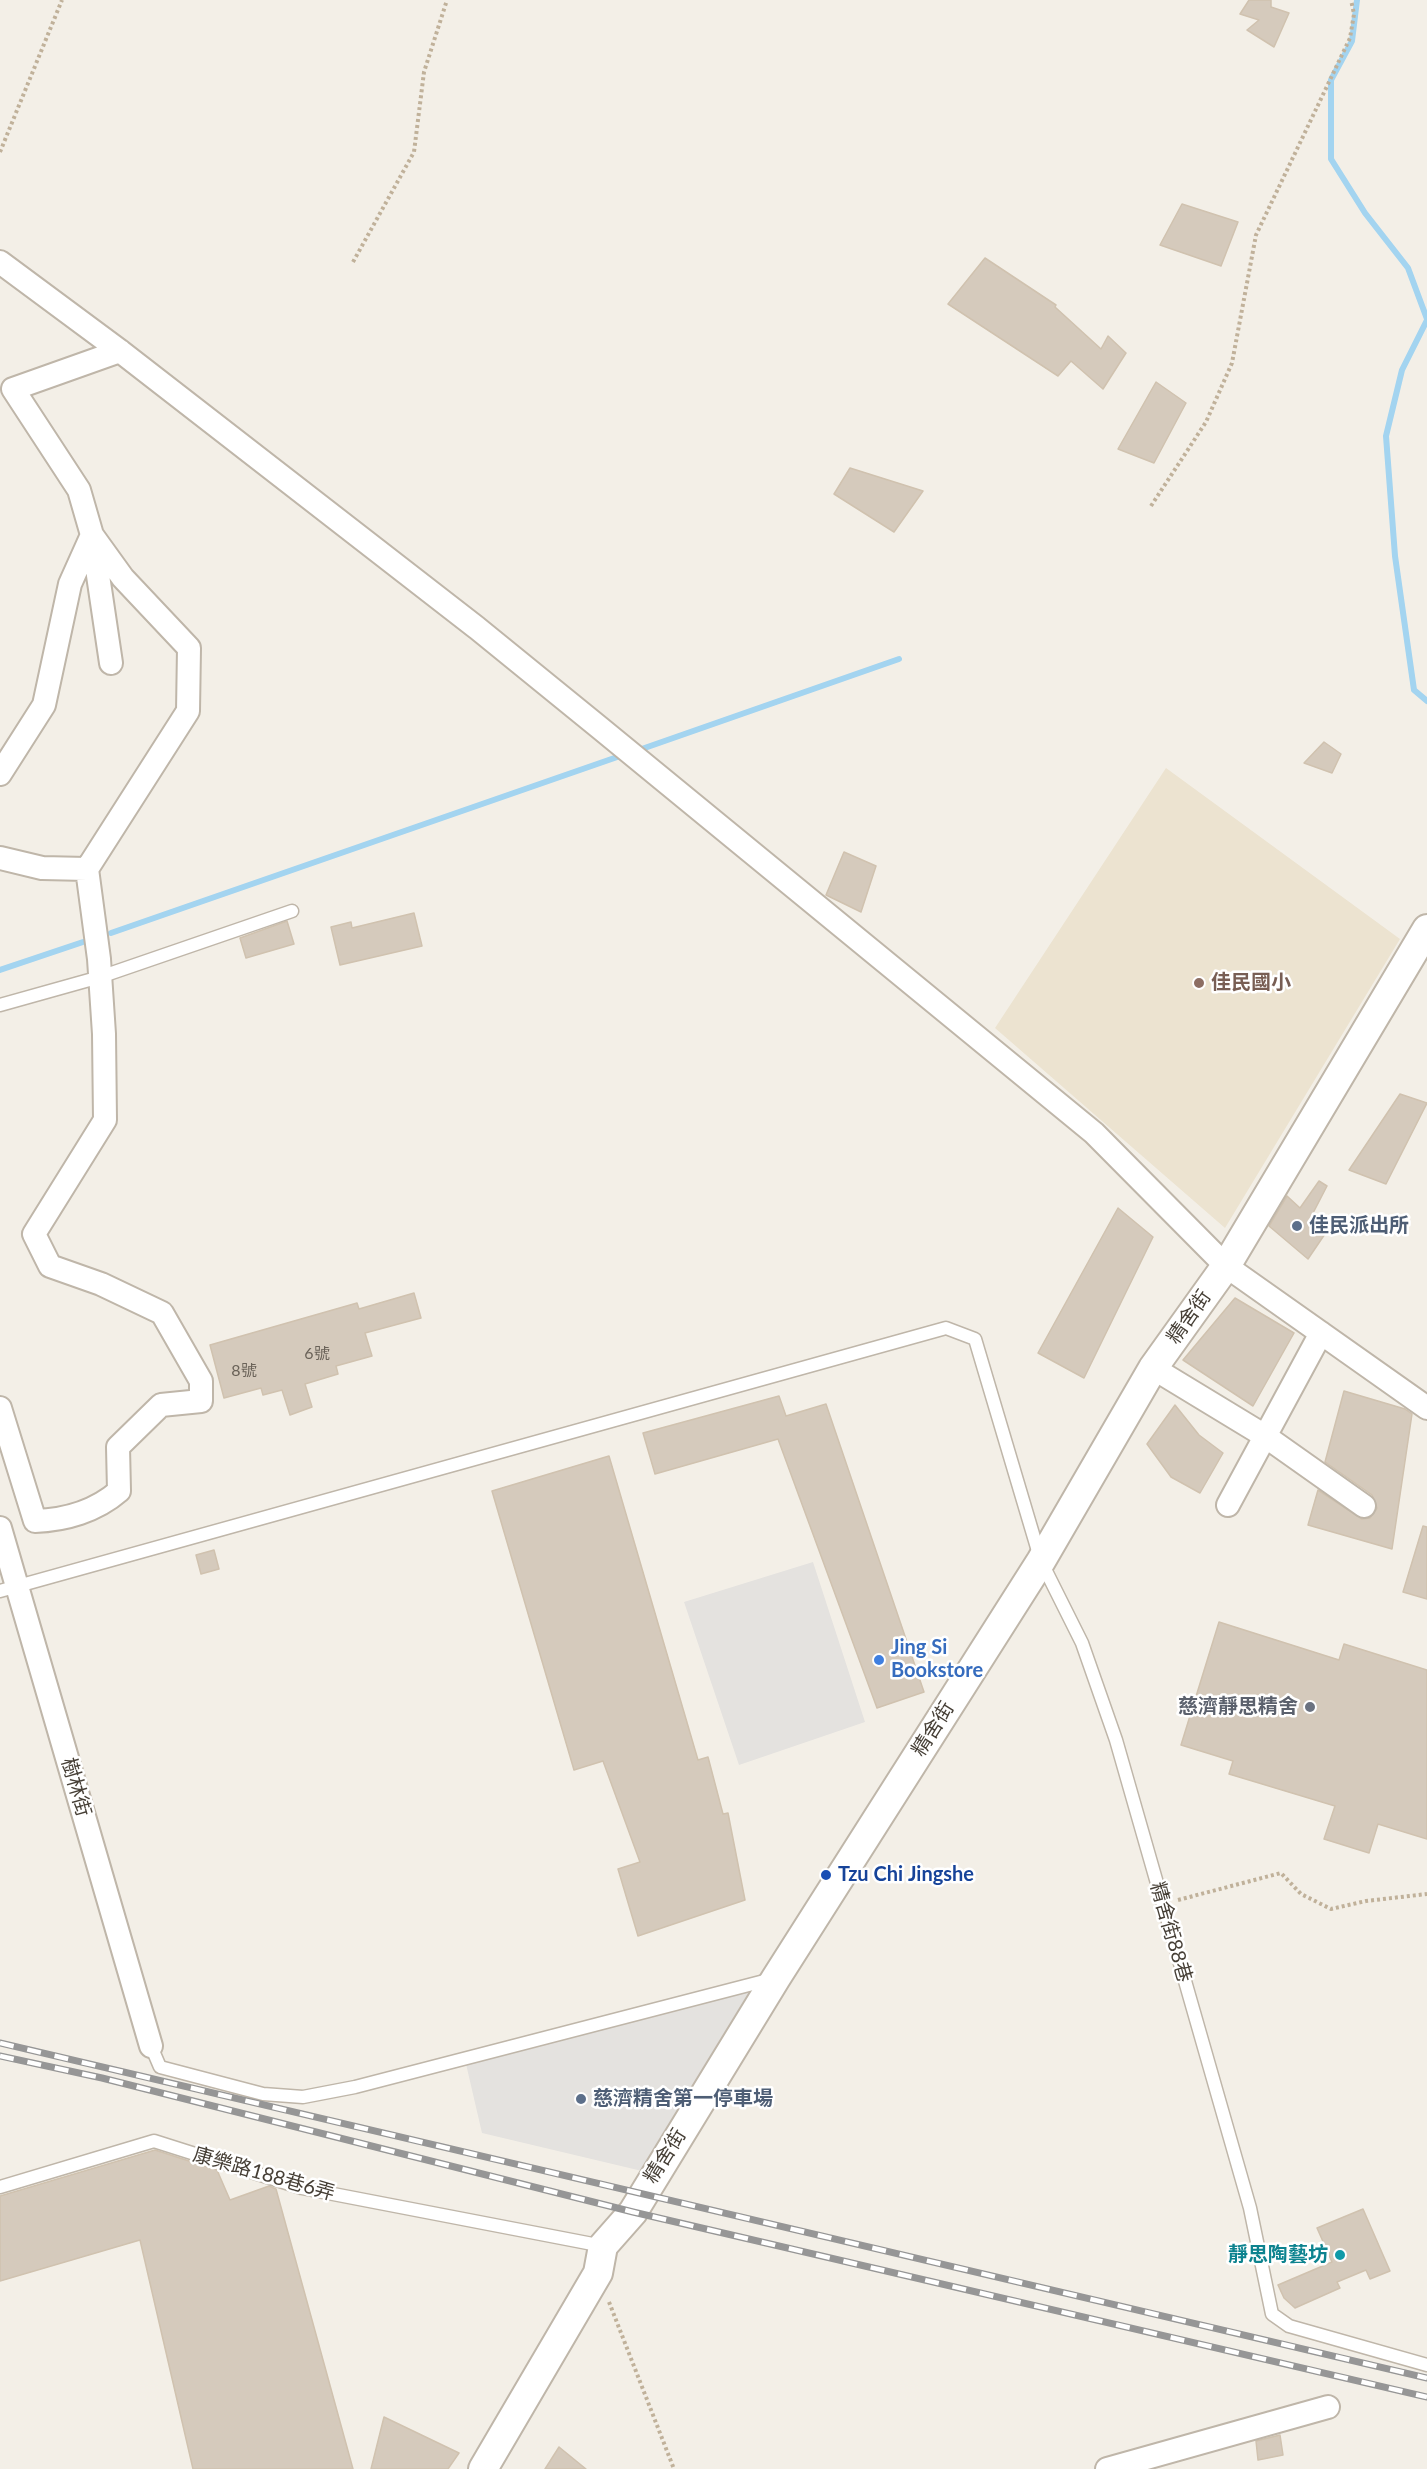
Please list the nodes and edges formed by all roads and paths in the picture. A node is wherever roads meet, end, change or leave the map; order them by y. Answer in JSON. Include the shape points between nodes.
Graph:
{"nodes":[{"id":1,"x":62,"y":0,"type":"edge"},
{"id":2,"x":447,"y":0,"type":"edge"},
{"id":3,"x":1351,"y":0,"type":"edge"},
{"id":4,"x":0,"y":152,"type":"edge"},
{"id":5,"x":0,"y":262,"type":"edge"},
{"id":6,"x":353,"y":262,"type":"dead end"},
{"id":7,"x":120,"y":351,"type":"junction"},
{"id":8,"x":6,"y":388,"type":"edge"},
{"id":9,"x":1151,"y":507,"type":"dead end"},
{"id":10,"x":92,"y":535,"type":"junction"},
{"id":11,"x":111,"y":663,"type":"dead end"},
{"id":12,"x":0,"y":774,"type":"edge"},
{"id":13,"x":0,"y":858,"type":"edge"},
{"id":14,"x":87,"y":869,"type":"junction"},
{"id":15,"x":292,"y":911,"type":"dead end"},
{"id":16,"x":1427,"y":929,"type":"edge"},
{"id":17,"x":100,"y":977,"type":"junction"},
{"id":18,"x":0,"y":1005,"type":"edge"},
{"id":19,"x":1226,"y":1266,"type":"junction"},
{"id":20,"x":1321,"y":1333,"type":"junction"},
{"id":21,"x":1153,"y":1368,"type":"junction"},
{"id":22,"x":0,"y":1408,"type":"edge"},
{"id":23,"x":1427,"y":1408,"type":"edge"},
{"id":24,"x":1265,"y":1436,"type":"junction"},
{"id":25,"x":1228,"y":1505,"type":"dead end"},
{"id":26,"x":1364,"y":1506,"type":"dead end"},
{"id":27,"x":0,"y":1528,"type":"edge"},
{"id":28,"x":1041,"y":1561,"type":"junction"},
{"id":29,"x":8,"y":1589,"type":"edge"},
{"id":30,"x":1427,"y":1894,"type":"edge"},
{"id":31,"x":1163,"y":1904,"type":"junction"},
{"id":32,"x":776,"y":1978,"type":"junction"},
{"id":33,"x":151,"y":2046,"type":"joint"},
{"id":34,"x":0,"y":2187,"type":"edge"},
{"id":35,"x":601,"y":2260,"type":"junction"},
{"id":36,"x":1427,"y":2365,"type":"edge"},
{"id":37,"x":1328,"y":2407,"type":"dead end"},
{"id":38,"x":483,"y":2469,"type":"edge"},
{"id":39,"x":674,"y":2469,"type":"edge"},
{"id":40,"x":1107,"y":2469,"type":"edge"}],
"edges":[{"from":1,"to":4,"type":"path"},
{"from":2,"to":6,"type":"path","via":[[424,72],[414,152]]},
{"from":3,"to":9,"type":"path","via":[[1354,14],[1350,38],[1256,235],[1232,363],[1206,422]]},
{"from":5,"to":7,"type":"street"},
{"from":7,"to":8,"type":"street"},
{"from":7,"to":19,"type":"street","via":[[477,628],[1076,1118]]},
{"from":8,"to":10,"type":"street","via":[[79,490]]},
{"from":10,"to":11,"type":"street"},
{"from":10,"to":12,"type":"street","via":[[70,584],[44,705]]},
{"from":10,"to":14,"type":"street","via":[[123,578],[189,648],[188,711]]},
{"from":13,"to":14,"type":"street","via":[[42,868]]},
{"from":14,"to":17,"type":"street"},
{"from":15,"to":17,"type":"lane"},
{"from":16,"to":19,"type":"street","name":"精舍街"},
{"from":17,"to":18,"type":"lane"},
{"from":17,"to":22,"type":"street","via":[[105,1120],[34,1234],[50,1266],[101,1284],[162,1313],[201,1382],[201,1401],[161,1405],[118,1447],[119,1491],[102,1506],[35,1521]]},
{"from":19,"to":20,"type":"street"},
{"from":19,"to":21,"type":"street","name":"精舍街"},
{"from":20,"to":23,"type":"street"},
{"from":20,"to":24,"type":"street"},
{"from":21,"to":24,"type":"street"},
{"from":21,"to":28,"type":"street","name":"精舍街"},
{"from":24,"to":25,"type":"street"},
{"from":24,"to":26,"type":"street"},
{"from":27,"to":29,"type":"street","name":"樹林街"},
{"from":28,"to":29,"type":"lane","name":"精舍街88巷","via":[[975,1339],[946,1328]]},
{"from":28,"to":31,"type":"lane","name":"精舍街88巷","via":[[1082,1643],[1116,1740]]},
{"from":28,"to":32,"type":"street","name":"精舍街"},
{"from":29,"to":33,"type":"street","name":"樹林街"},
{"from":30,"to":31,"type":"path","via":[[1331,1909],[1302,1894],[1281,1873]]},
{"from":31,"to":36,"type":"lane","name":"精舍街88巷","via":[[1250,2208],[1272,2314],[1289,2326]]},
{"from":32,"to":33,"type":"lane","via":[[303,2097],[263,2094],[160,2067]]},
{"from":32,"to":35,"type":"street","name":"精舍街"},
{"from":34,"to":35,"type":"lane","name":"康樂路188巷6弄","via":[[154,2141],[302,2188]]},
{"from":35,"to":38,"type":"street","name":"精舍街"},
{"from":35,"to":39,"type":"path"},
{"from":37,"to":40,"type":"street"}]}
